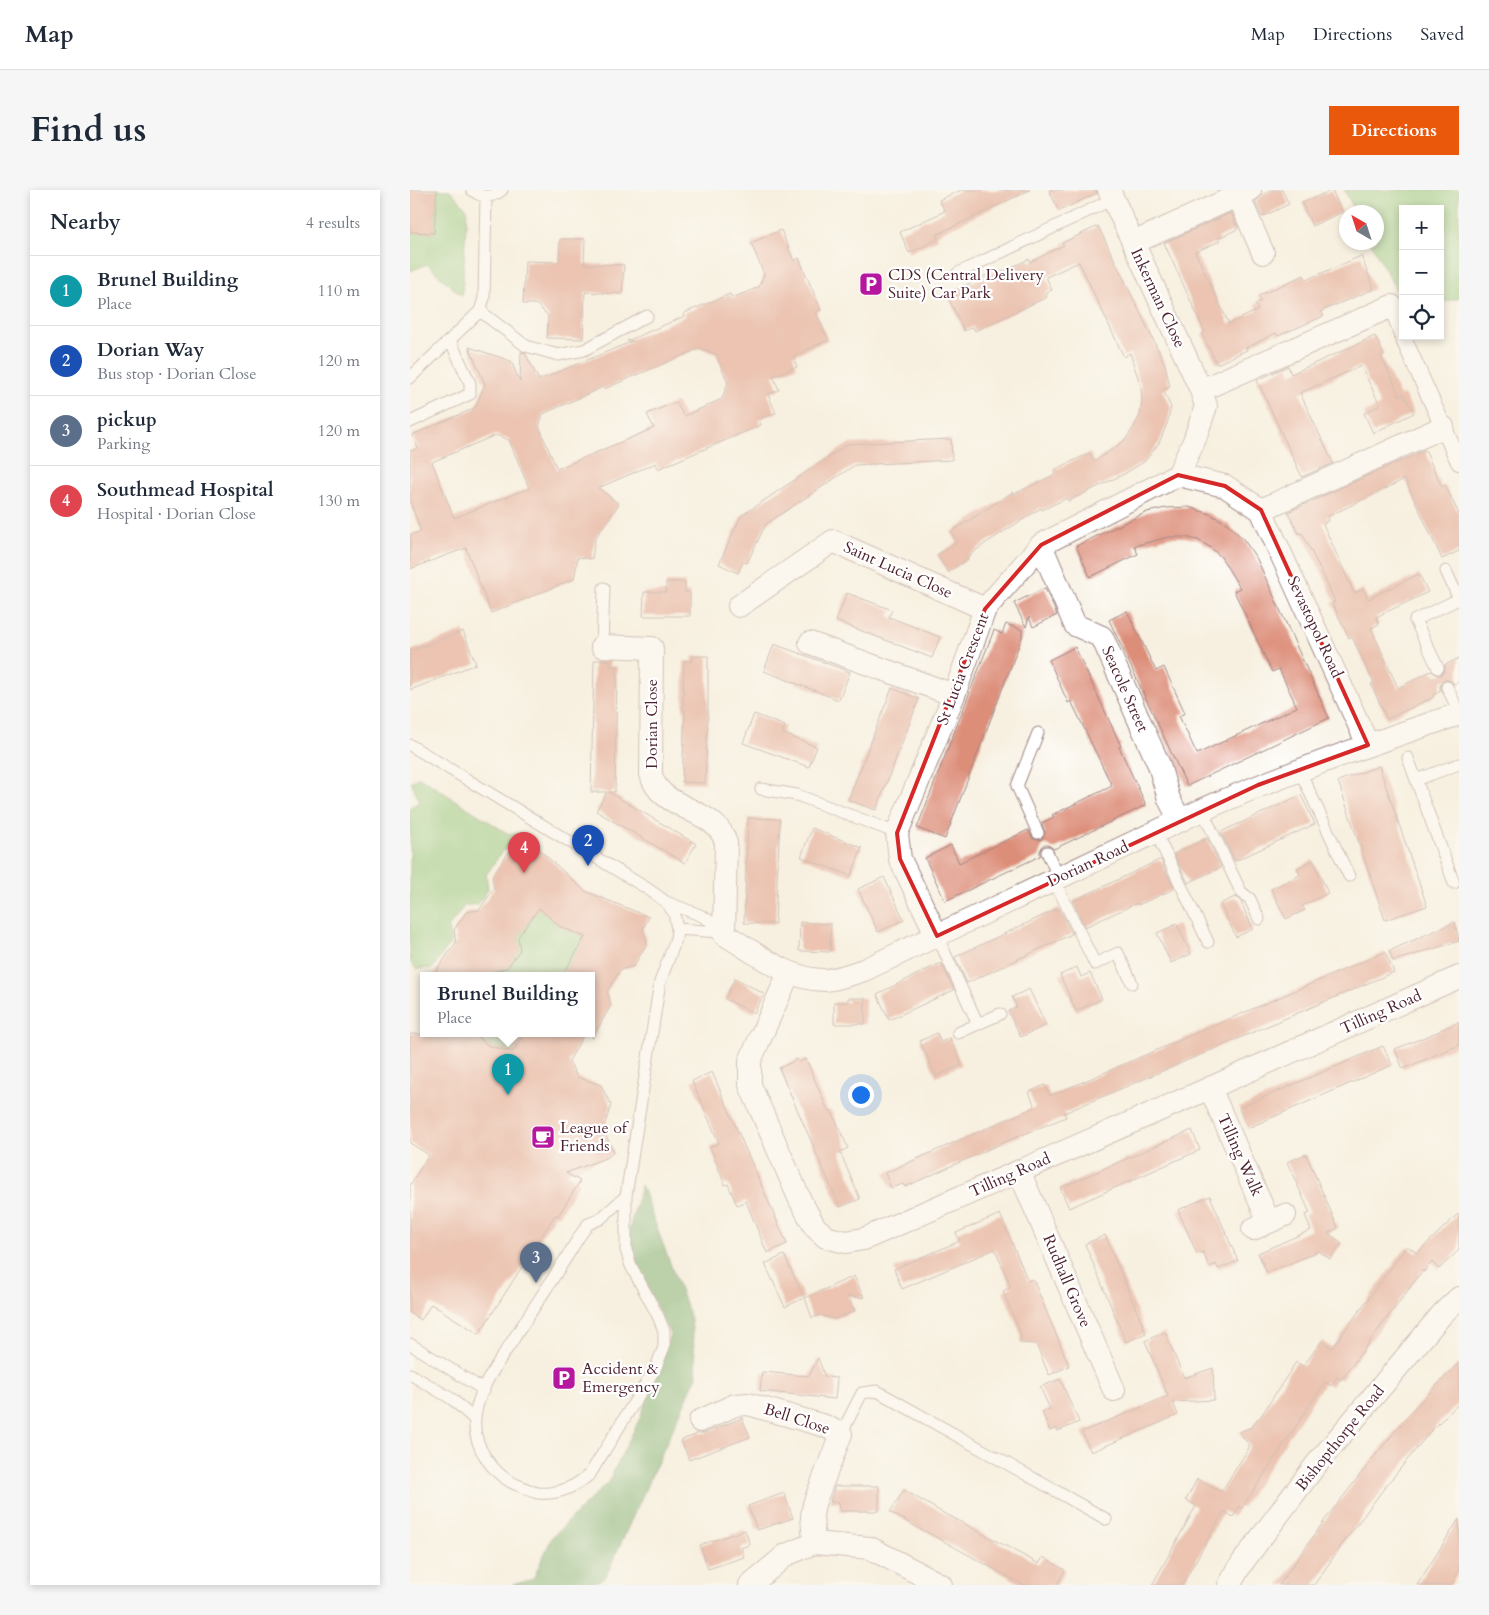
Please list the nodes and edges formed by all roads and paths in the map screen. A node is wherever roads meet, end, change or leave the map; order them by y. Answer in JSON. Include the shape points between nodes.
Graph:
{"nodes":[{"id":1,"x":472,"y":190,"type":"edge"},
{"id":2,"x":502,"y":190,"type":"edge"},
{"id":3,"x":1244,"y":193,"type":"edge"},
{"id":4,"x":1111,"y":195,"type":"edge"},
{"id":5,"x":486,"y":196,"type":"junction"},
{"id":6,"x":1133,"y":243,"type":"junction"},
{"id":7,"x":1263,"y":253,"type":"dead end"},
{"id":8,"x":958,"y":273,"type":"dead end"},
{"id":9,"x":1392,"y":306,"type":"joint"},
{"id":10,"x":480,"y":311,"type":"junction"},
{"id":11,"x":647,"y":316,"type":"dead end"},
{"id":12,"x":450,"y":340,"type":"junction"},
{"id":13,"x":410,"y":378,"type":"edge"},
{"id":14,"x":1203,"y":398,"type":"junction"},
{"id":15,"x":410,"y":422,"type":"edge"},
{"id":16,"x":1443,"y":427,"type":"junction"},
{"id":17,"x":1459,"y":462,"type":"edge"},
{"id":18,"x":1178,"y":475,"type":"junction"},
{"id":19,"x":1261,"y":510,"type":"junction"},
{"id":20,"x":1041,"y":545,"type":"junction"},
{"id":21,"x":1446,"y":571,"type":"dead end"},
{"id":22,"x":604,"y":588,"type":"dead end"},
{"id":23,"x":1459,"y":599,"type":"edge"},
{"id":24,"x":739,"y":606,"type":"dead end"},
{"id":25,"x":985,"y":609,"type":"junction"},
{"id":26,"x":810,"y":643,"type":"dead end"},
{"id":27,"x":602,"y":646,"type":"joint"},
{"id":28,"x":1438,"y":668,"type":"dead end"},
{"id":29,"x":1447,"y":687,"type":"dead end"},
{"id":30,"x":954,"y":695,"type":"junction"},
{"id":31,"x":1459,"y":713,"type":"edge"},
{"id":32,"x":1038,"y":733,"type":"dead end"},
{"id":33,"x":410,"y":745,"type":"edge"},
{"id":34,"x":1368,"y":745,"type":"junction"},
{"id":35,"x":1408,"y":758,"type":"dead end"},
{"id":36,"x":1459,"y":764,"type":"edge"},
{"id":37,"x":1299,"y":770,"type":"junction"},
{"id":38,"x":1416,"y":780,"type":"junction"},
{"id":39,"x":761,"y":789,"type":"dead end"},
{"id":40,"x":1202,"y":810,"type":"junction"},
{"id":41,"x":1180,"y":821,"type":"junction"},
{"id":42,"x":1156,"y":832,"type":"junction"},
{"id":43,"x":897,"y":833,"type":"junction"},
{"id":44,"x":1038,"y":833,"type":"dead end"},
{"id":45,"x":1047,"y":852,"type":"dead end"},
{"id":46,"x":1349,"y":876,"type":"dead end"},
{"id":47,"x":1057,"y":879,"type":"junction"},
{"id":48,"x":1454,"y":883,"type":"dead end"},
{"id":49,"x":666,"y":902,"type":"junction"},
{"id":50,"x":1260,"y":919,"type":"dead end"},
{"id":51,"x":677,"y":929,"type":"junction"},
{"id":52,"x":722,"y":933,"type":"junction"},
{"id":53,"x":936,"y":936,"type":"junction"},
{"id":54,"x":1208,"y":942,"type":"dead end"},
{"id":55,"x":789,"y":973,"type":"junction"},
{"id":56,"x":1459,"y":977,"type":"edge"},
{"id":57,"x":1132,"y":983,"type":"dead end"},
{"id":58,"x":1000,"y":1014,"type":"dead end"},
{"id":59,"x":978,"y":1024,"type":"junction"},
{"id":60,"x":958,"y":1033,"type":"dead end"},
{"id":61,"x":1210,"y":1088,"type":"junction"},
{"id":62,"x":1019,"y":1171,"type":"junction"},
{"id":63,"x":626,"y":1196,"type":"junction"},
{"id":64,"x":1269,"y":1222,"type":"dead end"},
{"id":65,"x":1459,"y":1298,"type":"edge"},
{"id":66,"x":410,"y":1344,"type":"edge"},
{"id":67,"x":410,"y":1374,"type":"edge"},
{"id":68,"x":484,"y":1390,"type":"junction"},
{"id":69,"x":1114,"y":1390,"type":"dead end"},
{"id":70,"x":474,"y":1419,"type":"junction"},
{"id":71,"x":700,"y":1421,"type":"dead end"},
{"id":72,"x":842,"y":1434,"type":"junction"},
{"id":73,"x":1106,"y":1519,"type":"dead end"},
{"id":74,"x":814,"y":1544,"type":"junction"},
{"id":75,"x":750,"y":1585,"type":"edge"},
{"id":76,"x":941,"y":1585,"type":"edge"},
{"id":77,"x":1229,"y":1585,"type":"edge"}],
"edges":[{"from":1,"to":5,"type":"lane"},
{"from":2,"to":5,"type":"lane"},
{"from":3,"to":6,"type":"street"},
{"from":3,"to":7,"type":"street"},
{"from":4,"to":6,"type":"street","name":"Inkerman Close"},
{"from":4,"to":8,"type":"lane"},
{"from":5,"to":10,"type":"lane","via":[[484,298]]},
{"from":6,"to":14,"type":"street","name":"Inkerman Close"},
{"from":9,"to":14,"type":"street"},
{"from":9,"to":16,"type":"street"},
{"from":10,"to":11,"type":"lane","via":[[526,346],[558,355],[584,350]]},
{"from":10,"to":12,"type":"lane"},
{"from":12,"to":13,"type":"lane"},
{"from":12,"to":15,"type":"lane","via":[[470,383],[470,394]]},
{"from":14,"to":18,"type":"street","via":[[1194,441]]},
{"from":16,"to":17,"type":"street"},
{"from":16,"to":19,"type":"street"},
{"from":18,"to":19,"type":"street","via":[[1225,486]]},
{"from":18,"to":20,"type":"street","name":"St Lucia Crescent"},
{"from":19,"to":34,"type":"street","name":"Sevastopol Road"},
{"from":20,"to":25,"type":"street","name":"St Lucia Crescent"},
{"from":20,"to":41,"type":"street","name":"Seacole Street","via":[[1075,625],[1102,637],[1159,765],[1168,799]]},
{"from":21,"to":23,"type":"lane"},
{"from":22,"to":27,"type":"lane"},
{"from":23,"to":28,"type":"lane","via":[[1415,620]]},
{"from":24,"to":25,"type":"street","name":"Saint Lucia Close","via":[[833,542]]},
{"from":25,"to":30,"type":"street","name":"St Lucia Crescent"},
{"from":26,"to":30,"type":"street"},
{"from":27,"to":52,"type":"street","name":"Dorian Close","via":[[652,648],[651,774],[663,794],[711,823],[724,836]]},
{"from":29,"to":31,"type":"lane"},
{"from":30,"to":43,"type":"street","name":"St Lucia Crescent"},
{"from":31,"to":34,"type":"street","name":"Dorian Road"},
{"from":32,"to":44,"type":"lane","via":[[1017,786]]},
{"from":33,"to":49,"type":"lane"},
{"from":34,"to":37,"type":"street","name":"Dorian Road"},
{"from":35,"to":38,"type":"lane"},
{"from":36,"to":38,"type":"lane"},
{"from":37,"to":40,"type":"street","name":"Dorian Road"},
{"from":37,"to":46,"type":"lane"},
{"from":38,"to":48,"type":"lane"},
{"from":39,"to":43,"type":"lane","via":[[797,795]]},
{"from":40,"to":41,"type":"street","name":"Dorian Road"},
{"from":40,"to":50,"type":"lane","via":[[1241,892],[1250,899]]},
{"from":41,"to":42,"type":"street","name":"Dorian Road"},
{"from":42,"to":47,"type":"street","name":"Dorian Road"},
{"from":42,"to":54,"type":"lane"},
{"from":43,"to":53,"type":"street","name":"St Lucia Crescent","via":[[900,859]]},
{"from":45,"to":47,"type":"lane"},
{"from":47,"to":53,"type":"street","name":"Dorian Road"},
{"from":47,"to":57,"type":"lane","via":[[1095,964],[1118,953]]},
{"from":49,"to":51,"type":"lane","via":[[674,913]]},
{"from":49,"to":52,"type":"lane","via":[[700,915]]},
{"from":51,"to":52,"type":"lane"},
{"from":51,"to":63,"type":"lane","via":[[660,982]]},
{"from":52,"to":55,"type":"street","name":"Dorian Road"},
{"from":53,"to":55,"type":"street","name":"Dorian Road","via":[[842,978],[808,979]]},
{"from":53,"to":59,"type":"lane"},
{"from":55,"to":62,"type":"street","name":"Tilling Road","via":[[750,1061],[750,1085],[800,1200],[820,1232],[846,1242],[864,1239]]},
{"from":56,"to":61,"type":"street","name":"Tilling Road"},
{"from":58,"to":59,"type":"lane"},
{"from":59,"to":60,"type":"lane"},
{"from":61,"to":62,"type":"street","name":"Tilling Road"},
{"from":61,"to":64,"type":"street","name":"Tilling Walk"},
{"from":62,"to":69,"type":"street","name":"Rudhall Grove"},
{"from":63,"to":68,"type":"lane","via":[[600,1219],[588,1224],[578,1237]]},
{"from":63,"to":70,"type":"lane","via":[[626,1250],[664,1331],[664,1347],[656,1367],[590,1474],[565,1490],[537,1493],[515,1485],[496,1471],[483,1455]]},
{"from":65,"to":77,"type":"street","name":"Bishopthorpe Road","via":[[1315,1466]]},
{"from":66,"to":68,"type":"lane"},
{"from":67,"to":70,"type":"lane","via":[[452,1399]]},
{"from":68,"to":70,"type":"lane"},
{"from":71,"to":72,"type":"street","name":"Bell Close","via":[[736,1405],[748,1404]]},
{"from":72,"to":73,"type":"lane","via":[[862,1393],[877,1391]]},
{"from":72,"to":74,"type":"street","name":"Bell Close","via":[[814,1504]]},
{"from":74,"to":75,"type":"street","via":[[786,1555]]},
{"from":74,"to":76,"type":"street","via":[[870,1548]]}]}
